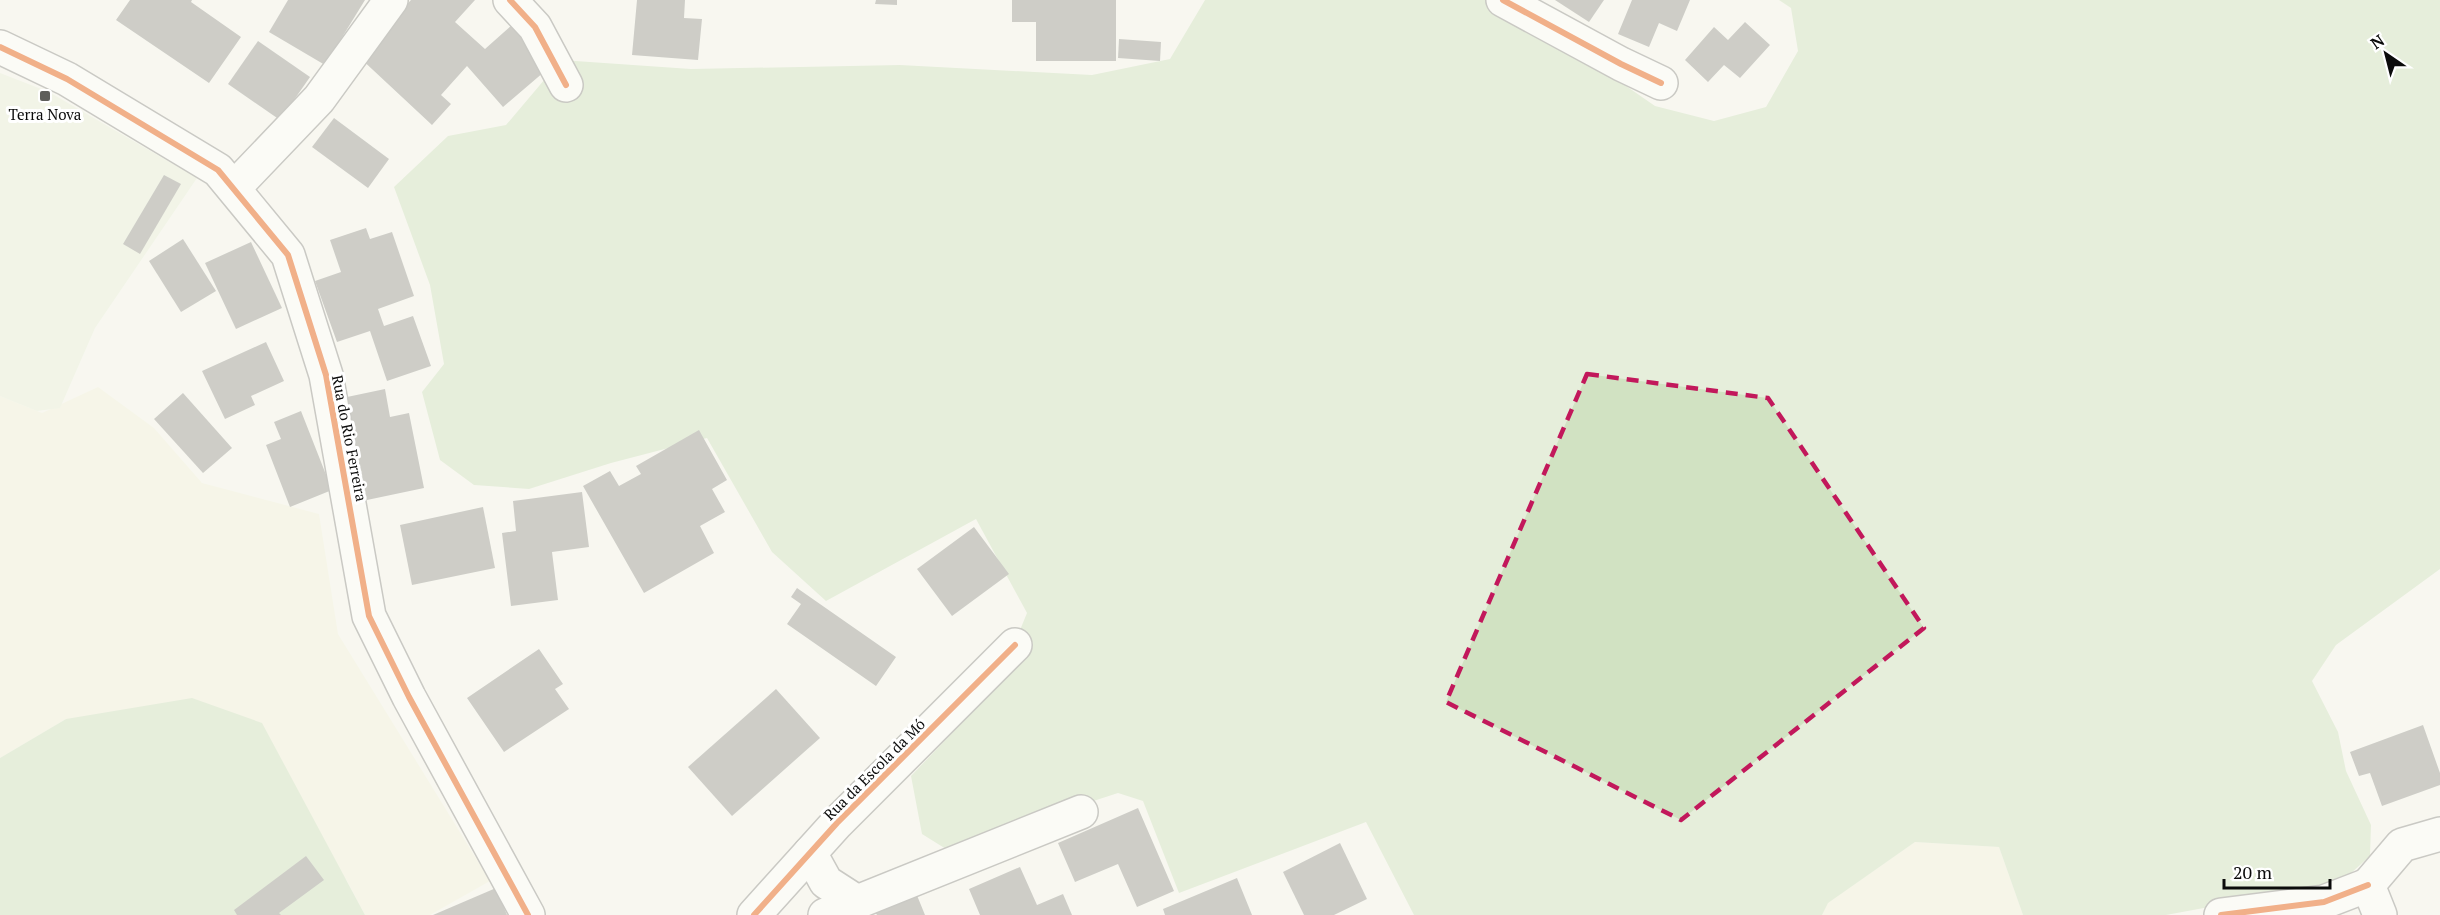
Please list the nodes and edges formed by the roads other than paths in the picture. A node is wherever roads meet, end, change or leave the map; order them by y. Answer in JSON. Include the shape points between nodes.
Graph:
{"nodes":[{"id":1,"x":391,"y":0,"type":"edge"},
{"id":2,"x":510,"y":0,"type":"edge"},
{"id":3,"x":1503,"y":0,"type":"edge"},
{"id":4,"x":0,"y":47,"type":"edge"},
{"id":5,"x":1661,"y":83,"type":"dead end"},
{"id":6,"x":566,"y":85,"type":"dead end"},
{"id":7,"x":234,"y":188,"type":"junction"},
{"id":8,"x":1015,"y":645,"type":"dead end"},
{"id":9,"x":1081,"y":812,"type":"dead end"},
{"id":10,"x":2440,"y":834,"type":"edge"},
{"id":11,"x":810,"y":853,"type":"junction"},
{"id":12,"x":2368,"y":885,"type":"junction"},
{"id":13,"x":857,"y":902,"type":"junction"},
{"id":14,"x":528,"y":915,"type":"edge"},
{"id":15,"x":754,"y":915,"type":"edge"},
{"id":16,"x":825,"y":915,"type":"edge"},
{"id":17,"x":2221,"y":915,"type":"edge"},
{"id":18,"x":2380,"y":915,"type":"edge"}],
"edges":[{"from":1,"to":7,"type":"street","via":[[319,99]]},
{"from":2,"to":6,"type":"street","via":[[535,27]]},
{"from":3,"to":5,"type":"street"},
{"from":4,"to":7,"type":"street","name":"Rua do Rio Ferreira","via":[[77,85],[218,170]]},
{"from":7,"to":14,"type":"street","name":"Rua do Rio Ferreira","via":[[288,255],[326,375],[369,616]]},
{"from":8,"to":11,"type":"street","name":"Rua da Escola da Mó"},
{"from":9,"to":13,"type":"street"},
{"from":10,"to":12,"type":"street","via":[[2402,845]]},
{"from":11,"to":13,"type":"street","via":[[826,882]]},
{"from":11,"to":15,"type":"street","name":"Rua da Escola da Mó"},
{"from":12,"to":17,"type":"street","via":[[2324,902]]},
{"from":12,"to":18,"type":"street"},
{"from":13,"to":16,"type":"street"}]}
